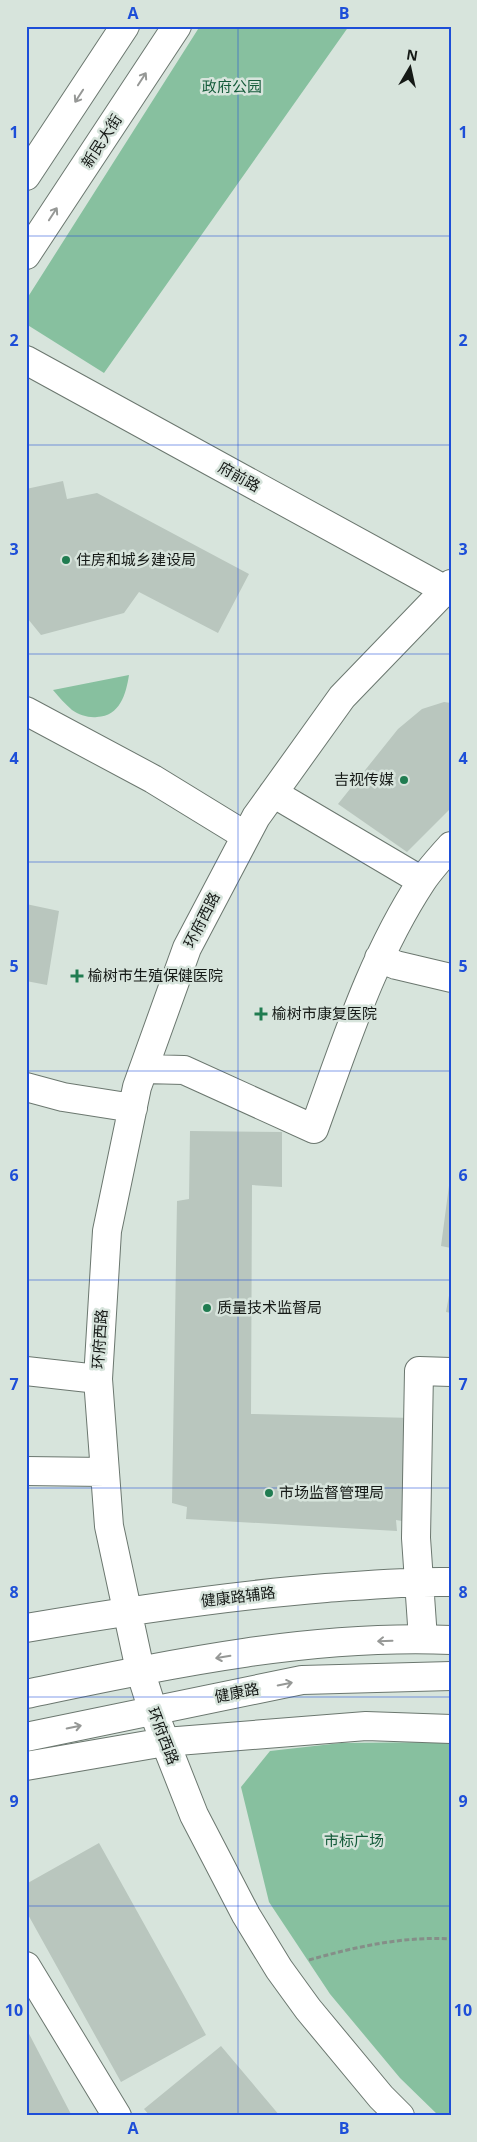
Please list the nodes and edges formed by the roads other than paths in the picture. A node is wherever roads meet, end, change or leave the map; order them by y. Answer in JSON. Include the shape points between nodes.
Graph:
{"nodes":[{"id":1,"x":125,"y":26,"type":"edge"},
{"id":2,"x":177,"y":26,"type":"edge"},
{"id":3,"x":26,"y":176,"type":"edge"},
{"id":4,"x":26,"y":255,"type":"edge"},
{"id":5,"x":26,"y":360,"type":"edge"},
{"id":6,"x":448,"y":589,"type":"edge"},
{"id":7,"x":26,"y":711,"type":"edge"},
{"id":8,"x":273,"y":793,"type":"junction"},
{"id":9,"x":246,"y":836,"type":"junction"},
{"id":10,"x":451,"y":846,"type":"edge"},
{"id":11,"x":422,"y":881,"type":"junction"},
{"id":12,"x":379,"y":958,"type":"junction"},
{"id":13,"x":451,"y":978,"type":"edge"},
{"id":14,"x":144,"y":1069,"type":"junction"},
{"id":15,"x":26,"y":1087,"type":"edge"},
{"id":16,"x":133,"y":1108,"type":"junction"},
{"id":17,"x":26,"y":1371,"type":"edge"},
{"id":18,"x":451,"y":1372,"type":"edge"},
{"id":19,"x":98,"y":1379,"type":"junction"},
{"id":20,"x":26,"y":1471,"type":"edge"},
{"id":21,"x":105,"y":1472,"type":"junction"},
{"id":22,"x":419,"y":1581,"type":"junction"},
{"id":23,"x":451,"y":1582,"type":"edge"},
{"id":24,"x":127,"y":1610,"type":"junction"},
{"id":25,"x":26,"y":1628,"type":"edge"},
{"id":26,"x":423,"y":1639,"type":"junction"},
{"id":27,"x":451,"y":1640,"type":"edge"},
{"id":28,"x":140,"y":1670,"type":"junction"},
{"id":29,"x":451,"y":1676,"type":"edge"},
{"id":30,"x":26,"y":1694,"type":"edge"},
{"id":31,"x":153,"y":1711,"type":"junction"},
{"id":32,"x":451,"y":1729,"type":"edge"},
{"id":33,"x":26,"y":1737,"type":"edge"},
{"id":34,"x":164,"y":1742,"type":"junction"},
{"id":35,"x":26,"y":1766,"type":"edge"},
{"id":36,"x":26,"y":1966,"type":"edge"},
{"id":37,"x":116,"y":2116,"type":"edge"},
{"id":38,"x":400,"y":2116,"type":"edge"}],
"edges":[{"from":1,"to":3,"type":"street","one_way":true},
{"from":4,"to":2,"type":"street","name":"新民大街","one_way":true},
{"from":5,"to":6,"type":"street","name":"府前路"},
{"from":6,"to":8,"type":"street","name":"环府西路","via":[[342,697]]},
{"from":7,"to":9,"type":"street","via":[[153,779]]},
{"from":8,"to":9,"type":"street","name":"环府西路"},
{"from":8,"to":11,"type":"street"},
{"from":9,"to":14,"type":"street","name":"环府西路","via":[[187,948]]},
{"from":10,"to":11,"type":"street"},
{"from":11,"to":12,"type":"street"},
{"from":12,"to":13,"type":"street"},
{"from":12,"to":14,"type":"street","via":[[314,1129],[184,1070]]},
{"from":14,"to":16,"type":"street","name":"环府西路"},
{"from":15,"to":16,"type":"street","via":[[63,1097]]},
{"from":16,"to":19,"type":"street","name":"环府西路","via":[[107,1231]]},
{"from":17,"to":19,"type":"street"},
{"from":18,"to":22,"type":"street","via":[[419,1371],[416,1538]]},
{"from":19,"to":21,"type":"street","name":"环府西路"},
{"from":20,"to":21,"type":"street"},
{"from":21,"to":24,"type":"street","name":"环府西路","via":[[109,1526]]},
{"from":22,"to":23,"type":"street","name":"健康路辅路"},
{"from":22,"to":24,"type":"street","name":"健康路辅路","via":[[276,1592]]},
{"from":22,"to":26,"type":"street"},
{"from":24,"to":25,"type":"street","name":"健康路辅路"},
{"from":24,"to":28,"type":"street","name":"环府西路"},
{"from":26,"to":27,"type":"street"},
{"from":26,"to":28,"type":"street","one_way":true,"via":[[302,1644]]},
{"from":28,"to":30,"type":"street"},
{"from":28,"to":31,"type":"street","name":"环府西路"},
{"from":31,"to":29,"type":"street","name":"健康路","one_way":true,"via":[[302,1680]]},
{"from":33,"to":31,"type":"street","name":"健康路","one_way":true},
{"from":31,"to":34,"type":"street","name":"环府西路"},
{"from":32,"to":34,"type":"street","via":[[366,1726]]},
{"from":34,"to":35,"type":"street"},
{"from":34,"to":38,"type":"street","name":"环府西路","via":[[194,1816],[246,1916],[308,2010]]},
{"from":36,"to":37,"type":"street"}]}
